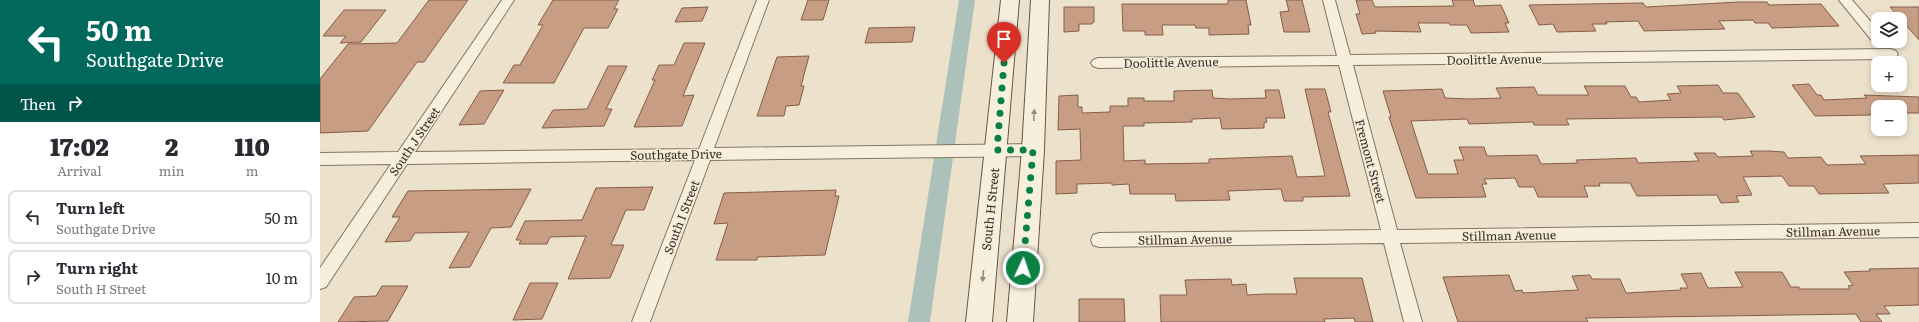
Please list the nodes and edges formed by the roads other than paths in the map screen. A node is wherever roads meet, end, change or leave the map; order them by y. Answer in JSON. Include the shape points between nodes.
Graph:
{"nodes":[{"id":1,"x":508,"y":0,"type":"edge"},
{"id":2,"x":763,"y":0,"type":"edge"},
{"id":3,"x":1010,"y":0,"type":"edge"},
{"id":4,"x":1040,"y":0,"type":"edge"},
{"id":5,"x":1329,"y":0,"type":"edge"},
{"id":6,"x":1845,"y":0,"type":"edge"},
{"id":7,"x":1871,"y":31,"type":"edge"},
{"id":8,"x":1886,"y":48,"type":"edge"},
{"id":9,"x":1344,"y":60,"type":"junction"},
{"id":10,"x":1098,"y":63,"type":"dead end"},
{"id":11,"x":997,"y":150,"type":"junction"},
{"id":12,"x":1033,"y":150,"type":"junction"},
{"id":13,"x":705,"y":154,"type":"junction"},
{"id":14,"x":403,"y":158,"type":"junction"},
{"id":15,"x":320,"y":159,"type":"edge"},
{"id":16,"x":1919,"y":230,"type":"edge"},
{"id":17,"x":1391,"y":236,"type":"junction"},
{"id":18,"x":1098,"y":240,"type":"dead end"},
{"id":19,"x":320,"y":282,"type":"edge"},
{"id":20,"x":641,"y":322,"type":"edge"},
{"id":21,"x":979,"y":322,"type":"edge"},
{"id":22,"x":1020,"y":322,"type":"edge"},
{"id":23,"x":1413,"y":322,"type":"edge"}],
"edges":[{"from":1,"to":14,"type":"street","name":"South J Street"},
{"from":2,"to":13,"type":"street","name":"South I Street"},
{"from":3,"to":11,"type":"street","name":"South H Street"},
{"from":12,"to":4,"type":"street","one_way":true},
{"from":5,"to":9,"type":"street","name":"Fremont Street"},
{"from":6,"to":7,"type":"street"},
{"from":8,"to":9,"type":"street","name":"Doolittle Avenue","via":[[1891,54]]},
{"from":9,"to":10,"type":"street","name":"Doolittle Avenue"},
{"from":9,"to":17,"type":"street","name":"Fremont Street"},
{"from":11,"to":12,"type":"street","name":"Southgate Drive"},
{"from":11,"to":13,"type":"street","name":"Southgate Drive"},
{"from":11,"to":21,"type":"street","name":"South H Street","one_way":true},
{"from":12,"to":22,"type":"street"},
{"from":13,"to":14,"type":"street","name":"Southgate Drive"},
{"from":13,"to":20,"type":"street","name":"South I Street"},
{"from":14,"to":15,"type":"street","name":"Southgate Drive"},
{"from":14,"to":19,"type":"street","name":"South J Street"},
{"from":16,"to":17,"type":"street","name":"Stillman Avenue"},
{"from":17,"to":18,"type":"street","name":"Stillman Avenue"},
{"from":17,"to":23,"type":"street","name":"Fremont Street"}]}
